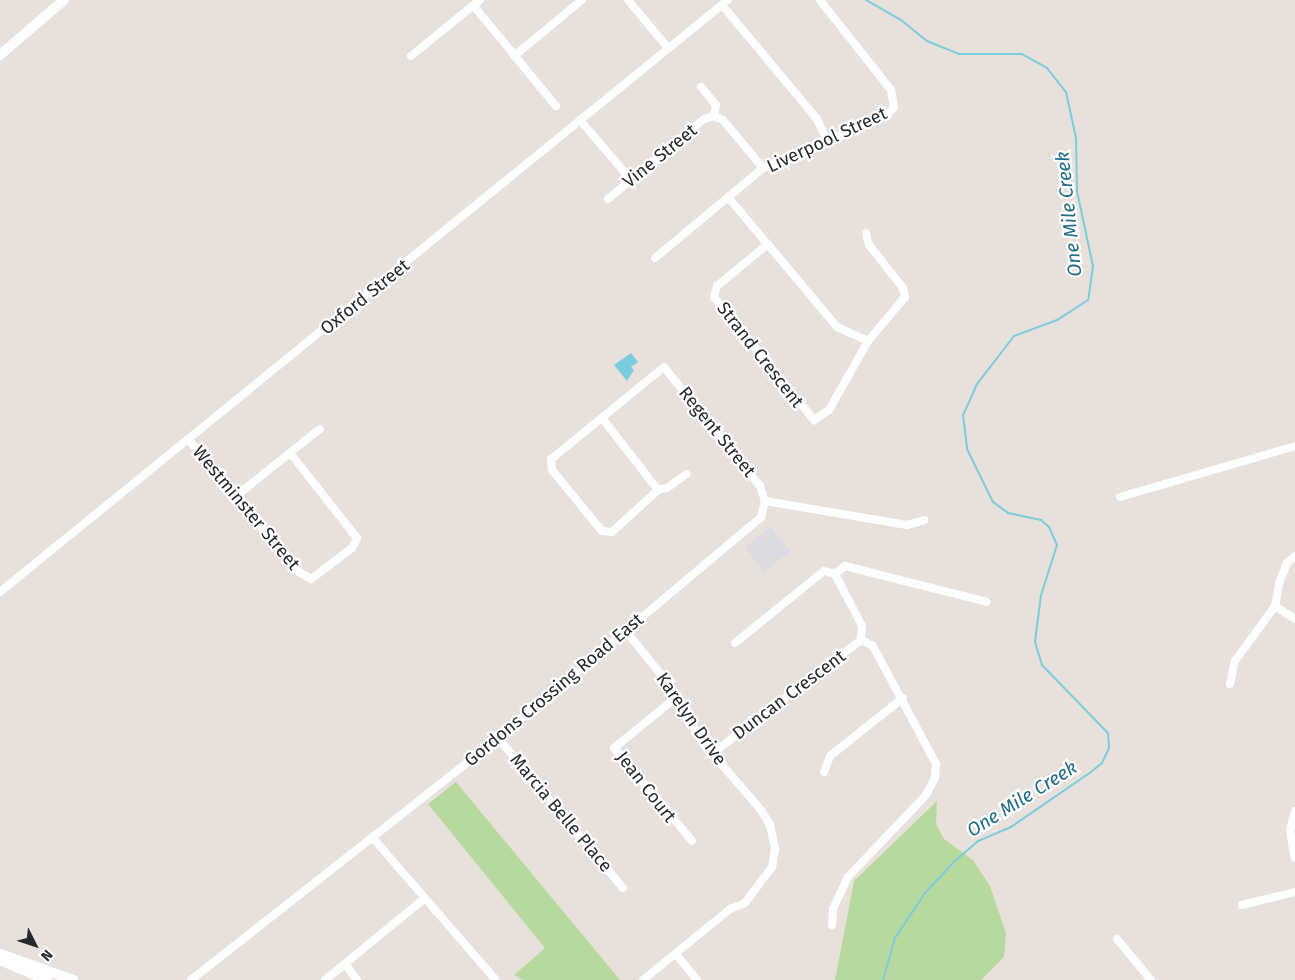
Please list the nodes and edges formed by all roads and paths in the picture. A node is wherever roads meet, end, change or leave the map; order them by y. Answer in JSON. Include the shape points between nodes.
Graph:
{"nodes":[{"id":1,"x":582,"y":0,"type":"edge"},
{"id":2,"x":628,"y":0,"type":"edge"},
{"id":3,"x":820,"y":0,"type":"edge"},
{"id":4,"x":61,"y":1,"type":"edge"},
{"id":5,"x":725,"y":2,"type":"edge"},
{"id":6,"x":476,"y":3,"type":"edge"},
{"id":7,"x":668,"y":48,"type":"junction"},
{"id":8,"x":0,"y":55,"type":"edge"},
{"id":9,"x":411,"y":56,"type":"dead end"},
{"id":10,"x":514,"y":56,"type":"junction"},
{"id":11,"x":701,"y":87,"type":"dead end"},
{"id":12,"x":556,"y":106,"type":"dead end"},
{"id":13,"x":714,"y":116,"type":"junction"},
{"id":14,"x":580,"y":120,"type":"junction"},
{"id":15,"x":828,"y":140,"type":"junction"},
{"id":16,"x":763,"y":168,"type":"junction"},
{"id":17,"x":631,"y":180,"type":"junction"},
{"id":18,"x":728,"y":197,"type":"junction"},
{"id":19,"x":608,"y":199,"type":"dead end"},
{"id":20,"x":866,"y":233,"type":"dead end"},
{"id":21,"x":768,"y":244,"type":"junction"},
{"id":22,"x":655,"y":258,"type":"dead end"},
{"id":23,"x":868,"y":341,"type":"junction"},
{"id":24,"x":602,"y":418,"type":"junction"},
{"id":25,"x":320,"y":429,"type":"dead end"},
{"id":26,"x":188,"y":439,"type":"junction"},
{"id":27,"x":1295,"y":446,"type":"edge"},
{"id":28,"x":290,"y":453,"type":"junction"},
{"id":29,"x":686,"y":474,"type":"dead end"},
{"id":30,"x":658,"y":490,"type":"junction"},
{"id":31,"x":236,"y":496,"type":"junction"},
{"id":32,"x":1120,"y":497,"type":"dead end"},
{"id":33,"x":765,"y":500,"type":"junction"},
{"id":34,"x":924,"y":520,"type":"dead end"},
{"id":35,"x":1295,"y":556,"type":"edge"},
{"id":36,"x":835,"y":574,"type":"junction"},
{"id":37,"x":0,"y":592,"type":"edge"},
{"id":38,"x":987,"y":602,"type":"dead end"},
{"id":39,"x":1274,"y":606,"type":"junction"},
{"id":40,"x":1295,"y":619,"type":"edge"},
{"id":41,"x":626,"y":631,"type":"junction"},
{"id":42,"x":861,"y":640,"type":"junction"},
{"id":43,"x":735,"y":643,"type":"dead end"},
{"id":44,"x":1230,"y":684,"type":"dead end"},
{"id":45,"x":678,"y":696,"type":"junction"},
{"id":46,"x":903,"y":698,"type":"junction"},
{"id":47,"x":498,"y":738,"type":"junction"},
{"id":48,"x":717,"y":750,"type":"junction"},
{"id":49,"x":824,"y":772,"type":"dead end"},
{"id":50,"x":1295,"y":812,"type":"edge"},
{"id":51,"x":372,"y":837,"type":"junction"},
{"id":52,"x":692,"y":841,"type":"dead end"},
{"id":53,"x":1295,"y":858,"type":"edge"},
{"id":54,"x":623,"y":888,"type":"dead end"},
{"id":55,"x":1295,"y":892,"type":"edge"},
{"id":56,"x":424,"y":899,"type":"junction"},
{"id":57,"x":1242,"y":905,"type":"dead end"},
{"id":58,"x":832,"y":925,"type":"dead end"},
{"id":59,"x":1117,"y":939,"type":"dead end"},
{"id":60,"x":0,"y":954,"type":"edge"},
{"id":61,"x":676,"y":954,"type":"junction"},
{"id":62,"x":0,"y":960,"type":"edge"},
{"id":63,"x":345,"y":964,"type":"junction"},
{"id":64,"x":205,"y":972,"type":"junction"},
{"id":65,"x":47,"y":980,"type":"edge"},
{"id":66,"x":74,"y":980,"type":"edge"},
{"id":67,"x":191,"y":980,"type":"edge"},
{"id":68,"x":198,"y":980,"type":"edge"},
{"id":69,"x":325,"y":980,"type":"edge"},
{"id":70,"x":356,"y":980,"type":"edge"},
{"id":71,"x":496,"y":980,"type":"edge"},
{"id":72,"x":643,"y":980,"type":"edge"},
{"id":73,"x":697,"y":980,"type":"edge"},
{"id":74,"x":1151,"y":980,"type":"edge"}],
"edges":[{"from":1,"to":10,"type":"street"},
{"from":2,"to":7,"type":"street"},
{"from":3,"to":15,"type":"street","name":"Liverpool Street","via":[[891,90],[896,103],[884,117]]},
{"from":4,"to":8,"type":"main road"},
{"from":5,"to":7,"type":"street","name":"Oxford Street"},
{"from":5,"to":15,"type":"street","via":[[817,119]]},
{"from":6,"to":9,"type":"street"},
{"from":6,"to":10,"type":"street"},
{"from":7,"to":14,"type":"street","name":"Oxford Street"},
{"from":10,"to":12,"type":"street"},
{"from":11,"to":13,"type":"street","name":"Vine Street","via":[[716,106]]},
{"from":13,"to":16,"type":"street","name":"Vine Street","via":[[723,120]]},
{"from":13,"to":17,"type":"street","name":"Vine Street","via":[[704,119]]},
{"from":14,"to":17,"type":"street"},
{"from":14,"to":26,"type":"street","name":"Oxford Street"},
{"from":15,"to":16,"type":"street","name":"Liverpool Street"},
{"from":16,"to":18,"type":"street","name":"Liverpool Street"},
{"from":17,"to":19,"type":"street","name":"Vine Street"},
{"from":18,"to":21,"type":"street"},
{"from":18,"to":22,"type":"street","name":"Liverpool Street"},
{"from":20,"to":23,"type":"street","via":[[870,245],[903,288],[905,297]]},
{"from":21,"to":23,"type":"street","via":[[837,327]]},
{"from":21,"to":23,"type":"street","name":"Strand Crescent","via":[[717,286],[714,297],[808,417],[814,420],[829,410]]},
{"from":24,"to":30,"type":"street"},
{"from":24,"to":30,"type":"street","via":[[553,457],[550,464],[599,529],[612,532]]},
{"from":24,"to":33,"type":"street","name":"Regent Street","via":[[664,367],[758,482]]},
{"from":25,"to":28,"type":"street"},
{"from":26,"to":31,"type":"street","name":"Westminster Street"},
{"from":26,"to":37,"type":"street","name":"Oxford Street"},
{"from":27,"to":32,"type":"street"},
{"from":28,"to":31,"type":"street"},
{"from":28,"to":31,"type":"street","name":"Westminster Street","via":[[356,538],[352,548],[316,577],[306,578],[299,572]]},
{"from":29,"to":30,"type":"street","via":[[667,488]]},
{"from":33,"to":34,"type":"street","via":[[906,525]]},
{"from":33,"to":41,"type":"street","name":"Gordons Crossing Road East","via":[[762,514],[754,525]]},
{"from":35,"to":39,"type":"street","via":[[1287,563],[1278,584]]},
{"from":36,"to":38,"type":"street","via":[[845,566]]},
{"from":36,"to":42,"type":"street","via":[[862,626]]},
{"from":36,"to":43,"type":"street","via":[[824,571]]},
{"from":39,"to":40,"type":"street"},
{"from":39,"to":44,"type":"street","via":[[1235,661]]},
{"from":41,"to":45,"type":"street","name":"Karelyn Drive"},
{"from":41,"to":47,"type":"street","name":"Gordons Crossing Road East"},
{"from":42,"to":46,"type":"street","via":[[873,646]]},
{"from":42,"to":48,"type":"street","name":"Duncan Crescent"},
{"from":45,"to":48,"type":"street","name":"Karelyn Drive","via":[[700,739]]},
{"from":45,"to":52,"type":"street","name":"Jean Court","via":[[614,748]]},
{"from":46,"to":49,"type":"street","via":[[830,756]]},
{"from":46,"to":58,"type":"street","via":[[932,750],[935,777],[926,795],[848,876],[833,909]]},
{"from":47,"to":51,"type":"street","name":"Gordons Crossing Road East"},
{"from":47,"to":54,"type":"street","name":"Marcia Belle Place"},
{"from":48,"to":61,"type":"street","name":"Karelyn Drive","via":[[723,766],[770,825],[775,849],[772,868],[745,904],[730,909]]},
{"from":50,"to":53,"type":"street","via":[[1290,830]]},
{"from":51,"to":56,"type":"street"},
{"from":51,"to":64,"type":"street","name":"Gordons Crossing Road East"},
{"from":55,"to":57,"type":"street"},
{"from":56,"to":63,"type":"street"},
{"from":56,"to":71,"type":"street"},
{"from":59,"to":74,"type":"street"},
{"from":60,"to":66,"type":"main road"},
{"from":61,"to":72,"type":"street","name":"Karelyn Drive"},
{"from":61,"to":73,"type":"street"},
{"from":62,"to":65,"type":"main road"},
{"from":63,"to":69,"type":"street"},
{"from":63,"to":70,"type":"street"},
{"from":64,"to":67,"type":"street","name":"Gordons Crossing Road East"},
{"from":64,"to":68,"type":"street","name":"Gordons Crossing Road East"}]}
